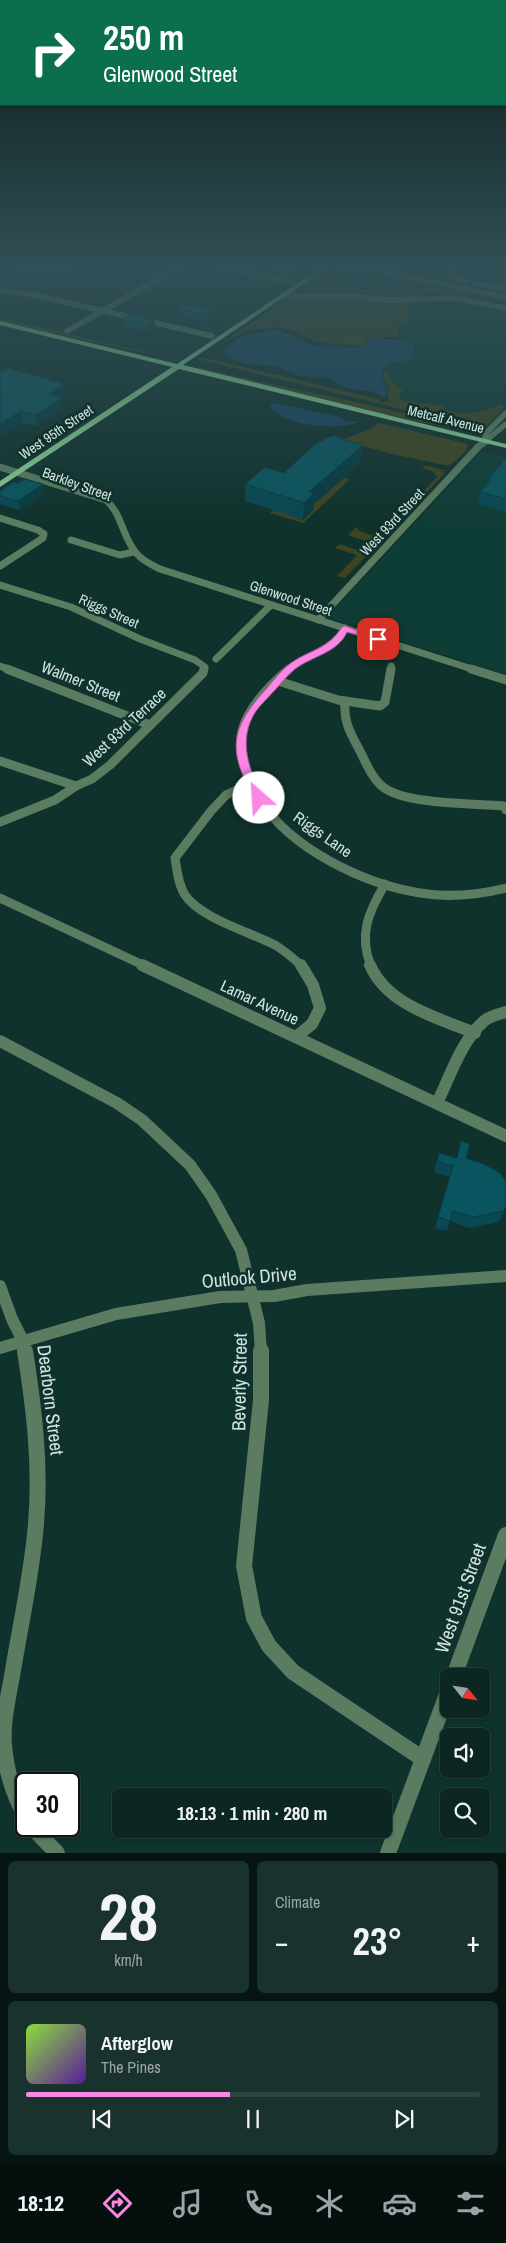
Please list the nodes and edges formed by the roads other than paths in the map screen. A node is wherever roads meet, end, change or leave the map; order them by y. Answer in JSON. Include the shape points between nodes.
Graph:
{"nodes":[{"id":1,"x":124,"y":353,"type":"edge"},
{"id":2,"x":147,"y":353,"type":"edge"},
{"id":3,"x":188,"y":353,"type":"edge"},
{"id":4,"x":197,"y":353,"type":"edge"},
{"id":5,"x":186,"y":361,"type":"junction"},
{"id":6,"x":177,"y":362,"type":"junction"},
{"id":7,"x":168,"y":364,"type":"junction"},
{"id":8,"x":111,"y":401,"type":"junction"},
{"id":9,"x":506,"y":413,"type":"edge"},
{"id":10,"x":92,"y":423,"type":"junction"},
{"id":11,"x":506,"y":424,"type":"edge"},
{"id":12,"x":495,"y":435,"type":"junction"},
{"id":13,"x":485,"y":437,"type":"junction"},
{"id":14,"x":506,"y":438,"type":"edge"},
{"id":15,"x":506,"y":446,"type":"edge"},
{"id":16,"x":7,"y":472,"type":"edge"},
{"id":17,"x":0,"y":485,"type":"edge"},
{"id":18,"x":0,"y":518,"type":"edge"},
{"id":19,"x":71,"y":540,"type":"dead end"},
{"id":20,"x":134,"y":552,"type":"junction"},
{"id":21,"x":0,"y":566,"type":"edge"},
{"id":22,"x":0,"y":585,"type":"edge"},
{"id":23,"x":271,"y":605,"type":"junction"},
{"id":24,"x":318,"y":620,"type":"junction"},
{"id":25,"x":345,"y":628,"type":"junction"},
{"id":26,"x":216,"y":659,"type":"dead end"},
{"id":27,"x":0,"y":666,"type":"edge"},
{"id":28,"x":391,"y":666,"type":"dead end"},
{"id":29,"x":205,"y":667,"type":"joint"},
{"id":30,"x":506,"y":680,"type":"edge"},
{"id":31,"x":278,"y":681,"type":"junction"},
{"id":32,"x":345,"y":701,"type":"junction"},
{"id":33,"x":150,"y":725,"type":"junction"},
{"id":34,"x":0,"y":761,"type":"edge"},
{"id":35,"x":250,"y":782,"type":"junction"},
{"id":36,"x":76,"y":786,"type":"junction"},
{"id":37,"x":505,"y":808,"type":"edge"},
{"id":38,"x":0,"y":822,"type":"edge"},
{"id":39,"x":385,"y":884,"type":"junction"},
{"id":40,"x":506,"y":888,"type":"edge"},
{"id":41,"x":0,"y":898,"type":"edge"},
{"id":42,"x":506,"y":1012,"type":"edge"},
{"id":43,"x":475,"y":1033,"type":"junction"},
{"id":44,"x":296,"y":1037,"type":"junction"},
{"id":45,"x":0,"y":1041,"type":"edge"},
{"id":46,"x":437,"y":1103,"type":"junction"},
{"id":47,"x":506,"y":1136,"type":"edge"},
{"id":48,"x":506,"y":1276,"type":"edge"},
{"id":49,"x":0,"y":1286,"type":"edge"},
{"id":50,"x":252,"y":1296,"type":"junction"},
{"id":51,"x":23,"y":1341,"type":"junction"},
{"id":52,"x":0,"y":1348,"type":"edge"},
{"id":53,"x":506,"y":1535,"type":"edge"},
{"id":54,"x":457,"y":1668,"type":"edge"},
{"id":55,"x":440,"y":1713,"type":"edge"},
{"id":56,"x":423,"y":1759,"type":"junction"},
{"id":57,"x":15,"y":1798,"type":"edge"},
{"id":58,"x":41,"y":1837,"type":"edge"},
{"id":59,"x":56,"y":1853,"type":"edge"},
{"id":60,"x":388,"y":1853,"type":"edge"}],
"edges":[{"from":1,"to":7,"type":"main road","name":"Metcalf Avenue"},
{"from":2,"to":6,"type":"main road","name":"Metcalf Avenue"},
{"from":3,"to":6,"type":"main road","name":"West 95th Street"},
{"from":4,"to":5,"type":"main road","name":"West 95th Street"},
{"from":5,"to":6,"type":"main road","name":"West 95th Street"},
{"from":5,"to":13,"type":"main road","name":"Metcalf Avenue"},
{"from":6,"to":7,"type":"main road","name":"Metcalf Avenue"},
{"from":6,"to":10,"type":"main road","name":"West 95th Street"},
{"from":6,"to":13,"type":"main road","name":"Metcalf Avenue"},
{"from":7,"to":8,"type":"main road","name":"West 95th Street"},
{"from":8,"to":10,"type":"main road","via":[[109,408],[89,422]]},
{"from":8,"to":16,"type":"main road","name":"West 95th Street"},
{"from":9,"to":13,"type":"street","name":"West 93rd Street"},
{"from":10,"to":16,"type":"main road","name":"West 95th Street"},
{"from":11,"to":12,"type":"street"},
{"from":12,"to":13,"type":"main road","name":"Metcalf Avenue"},
{"from":12,"to":14,"type":"main road","name":"Metcalf Avenue"},
{"from":13,"to":15,"type":"main road","name":"Metcalf Avenue"},
{"from":13,"to":24,"type":"street","name":"West 93rd Street"},
{"from":16,"to":17,"type":"main road","name":"West 95th Street"},
{"from":16,"to":20,"type":"street","name":"Barkley Street","via":[[92,500],[116,512]]},
{"from":18,"to":21,"type":"street","via":[[44,534],[43,538]]},
{"from":19,"to":20,"type":"street","via":[[120,555]]},
{"from":20,"to":23,"type":"street","name":"Glenwood Street","via":[[160,569]]},
{"from":22,"to":29,"type":"street","name":"Riggs Street","via":[[71,607]]},
{"from":23,"to":24,"type":"street","name":"Glenwood Street"},
{"from":23,"to":26,"type":"street"},
{"from":24,"to":25,"type":"street","name":"Glenwood Street"},
{"from":25,"to":30,"type":"street","name":"Glenwood Street"},
{"from":25,"to":31,"type":"street","name":"Riggs Lane","via":[[332,645],[296,664]]},
{"from":27,"to":33,"type":"street","name":"Walmer Street"},
{"from":28,"to":32,"type":"street","via":[[385,702],[380,706]]},
{"from":29,"to":33,"type":"street","name":"West 93rd Terrace","via":[[203,673]]},
{"from":31,"to":32,"type":"street"},
{"from":31,"to":35,"type":"street","name":"Riggs Lane","via":[[252,710],[242,730],[241,751]]},
{"from":32,"to":37,"type":"street","via":[[343,719],[383,788],[395,795]]},
{"from":33,"to":36,"type":"street","name":"West 93rd Terrace","via":[[110,765]]},
{"from":34,"to":36,"type":"street"},
{"from":35,"to":39,"type":"street","name":"Riggs Lane","via":[[272,814],[303,843],[349,870]]},
{"from":35,"to":44,"type":"street","via":[[226,795],[175,858],[178,878],[187,898],[218,921],[274,944],[295,958],[310,975],[320,1008],[312,1024]]},
{"from":36,"to":38,"type":"street","name":"West 93rd Terrace","via":[[55,800]]},
{"from":39,"to":40,"type":"street","name":"Riggs Lane","via":[[447,896]]},
{"from":39,"to":43,"type":"street","via":[[368,917],[365,942],[378,981],[399,998]]},
{"from":41,"to":44,"type":"street","name":"Lamar Avenue"},
{"from":42,"to":43,"type":"street","via":[[490,1017]]},
{"from":43,"to":46,"type":"street"},
{"from":44,"to":46,"type":"street","name":"Lamar Avenue"},
{"from":45,"to":50,"type":"street","name":"Beverly Street","via":[[117,1103],[142,1120],[190,1165],[211,1194],[241,1250]]},
{"from":46,"to":47,"type":"street","name":"Lamar Avenue"},
{"from":48,"to":50,"type":"street","name":"Outlook Drive"},
{"from":49,"to":51,"type":"street","name":"Dearborn Street"},
{"from":50,"to":51,"type":"street","name":"Outlook Drive","via":[[220,1297],[116,1314]]},
{"from":50,"to":56,"type":"street","name":"Beverly Street","via":[[259,1323],[261,1400],[244,1566],[255,1620],[269,1646],[285,1665]]},
{"from":51,"to":52,"type":"street","name":"Outlook Drive"},
{"from":51,"to":57,"type":"street","name":"Dearborn Street","via":[[35,1415],[38,1469],[36,1524],[5,1715],[4,1745]]},
{"from":53,"to":54,"type":"street","name":"West 91st Street"},
{"from":55,"to":56,"type":"street"},
{"from":56,"to":60,"type":"street"},
{"from":58,"to":59,"type":"street"}]}
